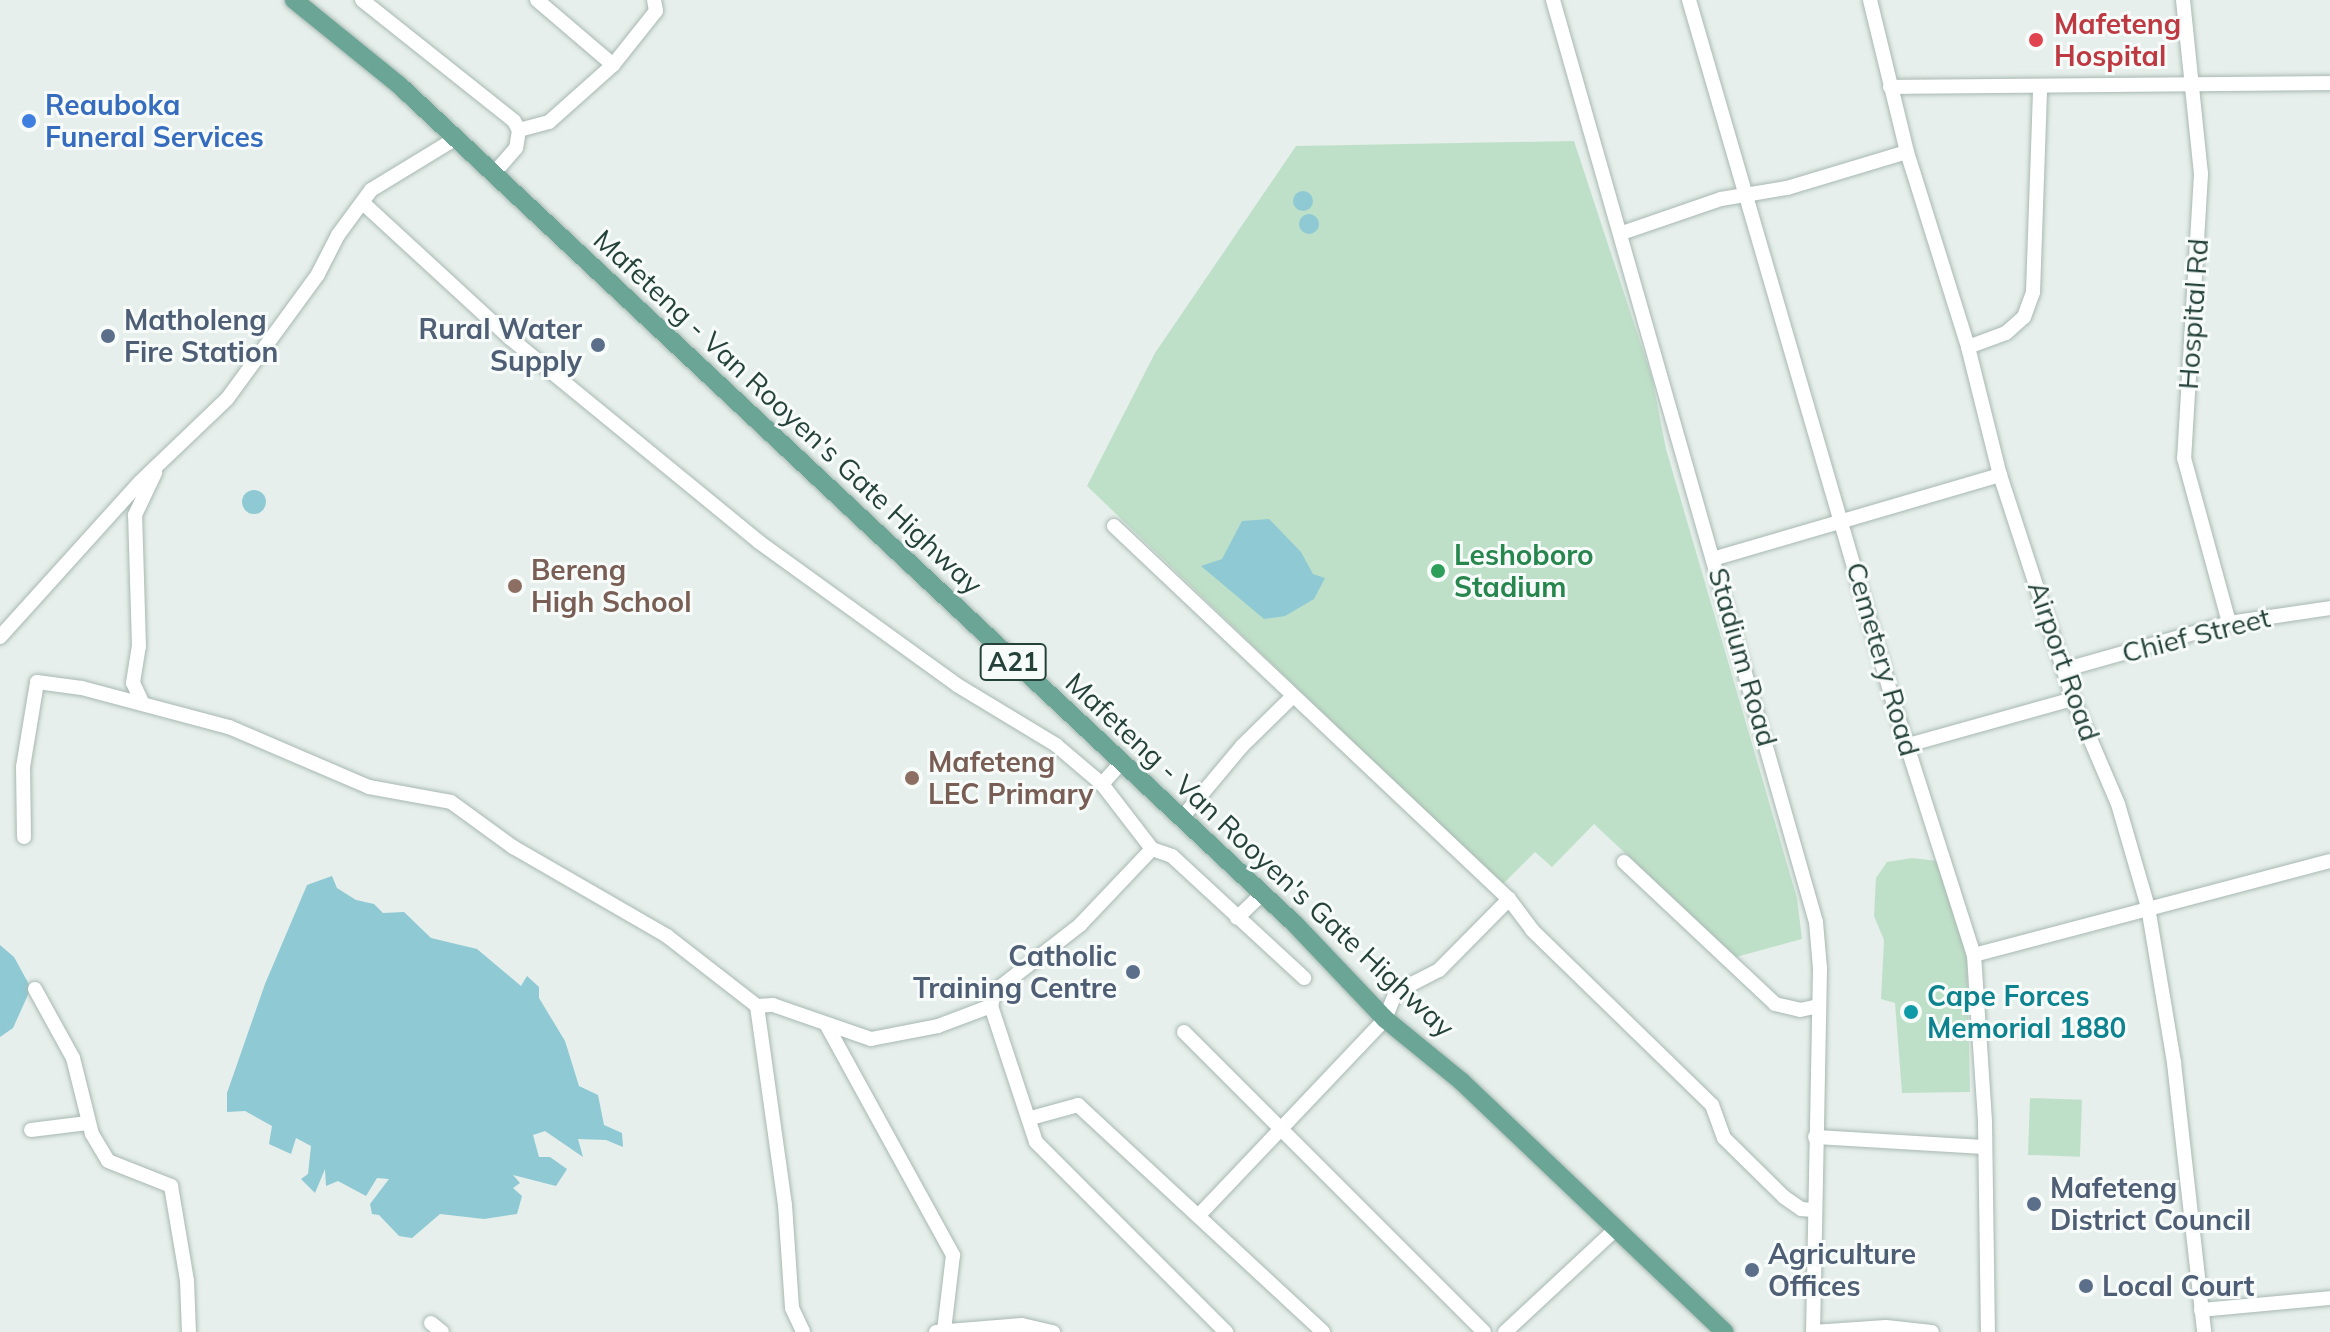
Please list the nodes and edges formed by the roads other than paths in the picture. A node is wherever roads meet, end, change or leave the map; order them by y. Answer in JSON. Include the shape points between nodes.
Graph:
{"nodes":[{"id":1,"x":294,"y":0,"type":"edge"},
{"id":2,"x":362,"y":0,"type":"edge"},
{"id":3,"x":537,"y":0,"type":"edge"},
{"id":4,"x":654,"y":0,"type":"edge"},
{"id":5,"x":1553,"y":0,"type":"edge"},
{"id":6,"x":1689,"y":0,"type":"edge"},
{"id":7,"x":1870,"y":0,"type":"edge"},
{"id":8,"x":2183,"y":0,"type":"edge"},
{"id":9,"x":613,"y":65,"type":"junction"},
{"id":10,"x":2330,"y":83,"type":"edge"},
{"id":11,"x":1890,"y":87,"type":"junction"},
{"id":12,"x":2188,"y":87,"type":"junction"},
{"id":13,"x":2040,"y":88,"type":"junction"},
{"id":14,"x":519,"y":130,"type":"junction"},
{"id":15,"x":455,"y":139,"type":"junction"},
{"id":16,"x":1907,"y":152,"type":"junction"},
{"id":17,"x":494,"y":173,"type":"junction"},
{"id":18,"x":1745,"y":193,"type":"junction"},
{"id":19,"x":363,"y":203,"type":"junction"},
{"id":20,"x":1622,"y":233,"type":"junction"},
{"id":21,"x":1968,"y":347,"type":"junction"},
{"id":22,"x":155,"y":473,"type":"junction"},
{"id":23,"x":2000,"y":475,"type":"junction"},
{"id":24,"x":1844,"y":519,"type":"junction"},
{"id":25,"x":1114,"y":526,"type":"dead end"},
{"id":26,"x":1716,"y":558,"type":"junction"},
{"id":27,"x":2329,"y":613,"type":"edge"},
{"id":28,"x":2229,"y":623,"type":"junction"},
{"id":29,"x":0,"y":637,"type":"edge"},
{"id":30,"x":2063,"y":670,"type":"junction"},
{"id":31,"x":1291,"y":698,"type":"junction"},
{"id":32,"x":2073,"y":699,"type":"junction"},
{"id":33,"x":141,"y":700,"type":"junction"},
{"id":34,"x":1908,"y":745,"type":"junction"},
{"id":35,"x":1122,"y":762,"type":"junction"},
{"id":36,"x":1102,"y":784,"type":"junction"},
{"id":37,"x":1181,"y":819,"type":"junction"},
{"id":38,"x":24,"y":837,"type":"dead end"},
{"id":39,"x":1152,"y":849,"type":"junction"},
{"id":40,"x":2330,"y":861,"type":"edge"},
{"id":41,"x":1624,"y":862,"type":"dead end"},
{"id":42,"x":1262,"y":894,"type":"junction"},
{"id":43,"x":1509,"y":899,"type":"junction"},
{"id":44,"x":2148,"y":907,"type":"junction"},
{"id":45,"x":1237,"y":918,"type":"junction"},
{"id":46,"x":1974,"y":955,"type":"junction"},
{"id":47,"x":1304,"y":978,"type":"dead end"},
{"id":48,"x":35,"y":989,"type":"dead end"},
{"id":49,"x":757,"y":1006,"type":"junction"},
{"id":50,"x":991,"y":1006,"type":"junction"},
{"id":51,"x":1819,"y":1006,"type":"junction"},
{"id":52,"x":1385,"y":1019,"type":"junction"},
{"id":53,"x":826,"y":1024,"type":"junction"},
{"id":54,"x":1184,"y":1032,"type":"dead end"},
{"id":55,"x":1031,"y":1118,"type":"junction"},
{"id":56,"x":88,"y":1123,"type":"junction"},
{"id":57,"x":1284,"y":1128,"type":"junction"},
{"id":58,"x":31,"y":1130,"type":"dead end"},
{"id":59,"x":1815,"y":1137,"type":"junction"},
{"id":60,"x":1985,"y":1147,"type":"junction"},
{"id":61,"x":1813,"y":1210,"type":"junction"},
{"id":62,"x":1201,"y":1213,"type":"junction"},
{"id":63,"x":1616,"y":1229,"type":"junction"},
{"id":64,"x":2330,"y":1298,"type":"edge"},
{"id":65,"x":2201,"y":1310,"type":"junction"},
{"id":66,"x":944,"y":1331,"type":"edge"},
{"id":67,"x":189,"y":1332,"type":"edge"},
{"id":68,"x":803,"y":1332,"type":"edge"},
{"id":69,"x":936,"y":1332,"type":"edge"},
{"id":70,"x":1053,"y":1332,"type":"edge"},
{"id":71,"x":1226,"y":1332,"type":"edge"},
{"id":72,"x":1323,"y":1332,"type":"edge"},
{"id":73,"x":1484,"y":1332,"type":"edge"},
{"id":74,"x":1505,"y":1332,"type":"edge"},
{"id":75,"x":1725,"y":1332,"type":"edge"},
{"id":76,"x":1813,"y":1332,"type":"edge"},
{"id":77,"x":1932,"y":1332,"type":"edge"},
{"id":78,"x":1988,"y":1332,"type":"edge"},
{"id":79,"x":2204,"y":1332,"type":"edge"}],
"edges":[{"from":1,"to":15,"type":"main road","name":"Mafeteng - Van Rooyen's Gate Highway","number":"A21","via":[[399,85]]},
{"from":2,"to":14,"type":"street"},
{"from":3,"to":9,"type":"street"},
{"from":4,"to":9,"type":"street","via":[[656,11]]},
{"from":5,"to":20,"type":"street","name":"Stadium Road"},
{"from":6,"to":18,"type":"street","name":"Cemetery Road"},
{"from":7,"to":11,"type":"street","name":"Airport Road"},
{"from":8,"to":12,"type":"street","name":"Hospital Rd"},
{"from":9,"to":14,"type":"street","via":[[549,122]]},
{"from":10,"to":12,"type":"street"},
{"from":11,"to":13,"type":"street"},
{"from":11,"to":16,"type":"street","name":"Airport Road"},
{"from":12,"to":13,"type":"street"},
{"from":12,"to":28,"type":"street","name":"Hospital Rd","via":[[2201,174],[2184,458]]},
{"from":13,"to":21,"type":"street","via":[[2033,292],[2024,317],[2006,333]]},
{"from":14,"to":17,"type":"street","via":[[516,148]]},
{"from":15,"to":17,"type":"main road","name":"Mafeteng - Van Rooyen's Gate Highway","number":"A21"},
{"from":15,"to":19,"type":"street","via":[[371,190]]},
{"from":16,"to":18,"type":"street","via":[[1787,188]]},
{"from":16,"to":21,"type":"street","name":"Airport Road"},
{"from":17,"to":35,"type":"main road","name":"Mafeteng - Van Rooyen's Gate Highway","number":"A21"},
{"from":18,"to":20,"type":"street"},
{"from":18,"to":24,"type":"street","name":"Cemetery Road"},
{"from":19,"to":22,"type":"street","via":[[227,399]]},
{"from":19,"to":36,"type":"street","via":[[510,338],[697,494],[957,685],[1056,745]]},
{"from":20,"to":26,"type":"street","name":"Stadium Road"},
{"from":21,"to":23,"type":"street","name":"Airport Road"},
{"from":22,"to":29,"type":"street","via":[[140,482]]},
{"from":22,"to":33,"type":"street","via":[[135,515],[139,647],[133,683]]},
{"from":23,"to":24,"type":"street"},
{"from":23,"to":30,"type":"street","name":"Airport Road"},
{"from":24,"to":26,"type":"street"},
{"from":24,"to":34,"type":"street","name":"Cemetery Road"},
{"from":25,"to":31,"type":"street"},
{"from":26,"to":51,"type":"street","name":"Stadium Road","via":[[1816,922]]},
{"from":27,"to":28,"type":"street","name":"Chief Street"},
{"from":28,"to":30,"type":"street","name":"Chief Street"},
{"from":30,"to":32,"type":"street","name":"Airport Road"},
{"from":31,"to":37,"type":"street"},
{"from":31,"to":43,"type":"street"},
{"from":32,"to":34,"type":"street"},
{"from":32,"to":44,"type":"street","name":"Airport Road","via":[[2118,804]]},
{"from":33,"to":38,"type":"street","via":[[37,682],[23,767]]},
{"from":33,"to":49,"type":"street","via":[[229,727],[369,787],[451,802],[513,847],[667,936]]},
{"from":34,"to":46,"type":"street","name":"Cemetery Road"},
{"from":35,"to":36,"type":"street"},
{"from":35,"to":37,"type":"main road","name":"Mafeteng - Van Rooyen's Gate Highway","number":"A21"},
{"from":36,"to":39,"type":"street"},
{"from":37,"to":42,"type":"main road","name":"Mafeteng - Van Rooyen's Gate Highway","number":"A21"},
{"from":39,"to":45,"type":"street","via":[[1172,856]]},
{"from":39,"to":50,"type":"street","via":[[1080,925],[995,991]]},
{"from":40,"to":44,"type":"street"},
{"from":41,"to":51,"type":"street","via":[[1775,1004],[1800,1010]]},
{"from":42,"to":45,"type":"street"},
{"from":42,"to":52,"type":"main road","name":"Mafeteng - Van Rooyen's Gate Highway","number":"A21"},
{"from":43,"to":52,"type":"street","via":[[1439,970],[1396,992]]},
{"from":43,"to":61,"type":"street","via":[[1532,930],[1712,1105],[1724,1138],[1784,1197]]},
{"from":44,"to":46,"type":"street"},
{"from":44,"to":65,"type":"street","name":"Airport Road","via":[[2164,987]]},
{"from":45,"to":47,"type":"street"},
{"from":46,"to":60,"type":"street","name":"Cemetery Road"},
{"from":48,"to":56,"type":"street","via":[[73,1058]]},
{"from":49,"to":53,"type":"street","via":[[773,1005]]},
{"from":49,"to":68,"type":"street","via":[[785,1205],[792,1308]]},
{"from":50,"to":53,"type":"street","via":[[938,1026],[871,1039]]},
{"from":50,"to":55,"type":"street"},
{"from":51,"to":59,"type":"street","name":"Stadium Road"},
{"from":52,"to":57,"type":"street"},
{"from":52,"to":63,"type":"main road","name":"Mafeteng - Van Rooyen's Gate Highway","number":"A21","via":[[1461,1081]]},
{"from":53,"to":66,"type":"street","via":[[953,1255]]},
{"from":54,"to":57,"type":"street"},
{"from":55,"to":62,"type":"street","via":[[1078,1105]]},
{"from":55,"to":71,"type":"street","via":[[1036,1142]]},
{"from":56,"to":58,"type":"street"},
{"from":56,"to":67,"type":"street","via":[[108,1161],[171,1186],[187,1281]]},
{"from":57,"to":62,"type":"street"},
{"from":57,"to":73,"type":"street"},
{"from":59,"to":60,"type":"street"},
{"from":59,"to":61,"type":"street","name":"Stadium Road"},
{"from":60,"to":78,"type":"street","name":"Cemetery Road"},
{"from":61,"to":76,"type":"street","name":"Stadium Road"},
{"from":62,"to":72,"type":"street"},
{"from":63,"to":74,"type":"street"},
{"from":63,"to":75,"type":"main road","name":"Mafeteng - Van Rooyen's Gate Highway","number":"A21"},
{"from":64,"to":65,"type":"street"},
{"from":65,"to":79,"type":"street","name":"Airport Road"},
{"from":66,"to":69,"type":"street"},
{"from":66,"to":70,"type":"street","via":[[1022,1325]]},
{"from":76,"to":77,"type":"street","via":[[1886,1327]]}]}
